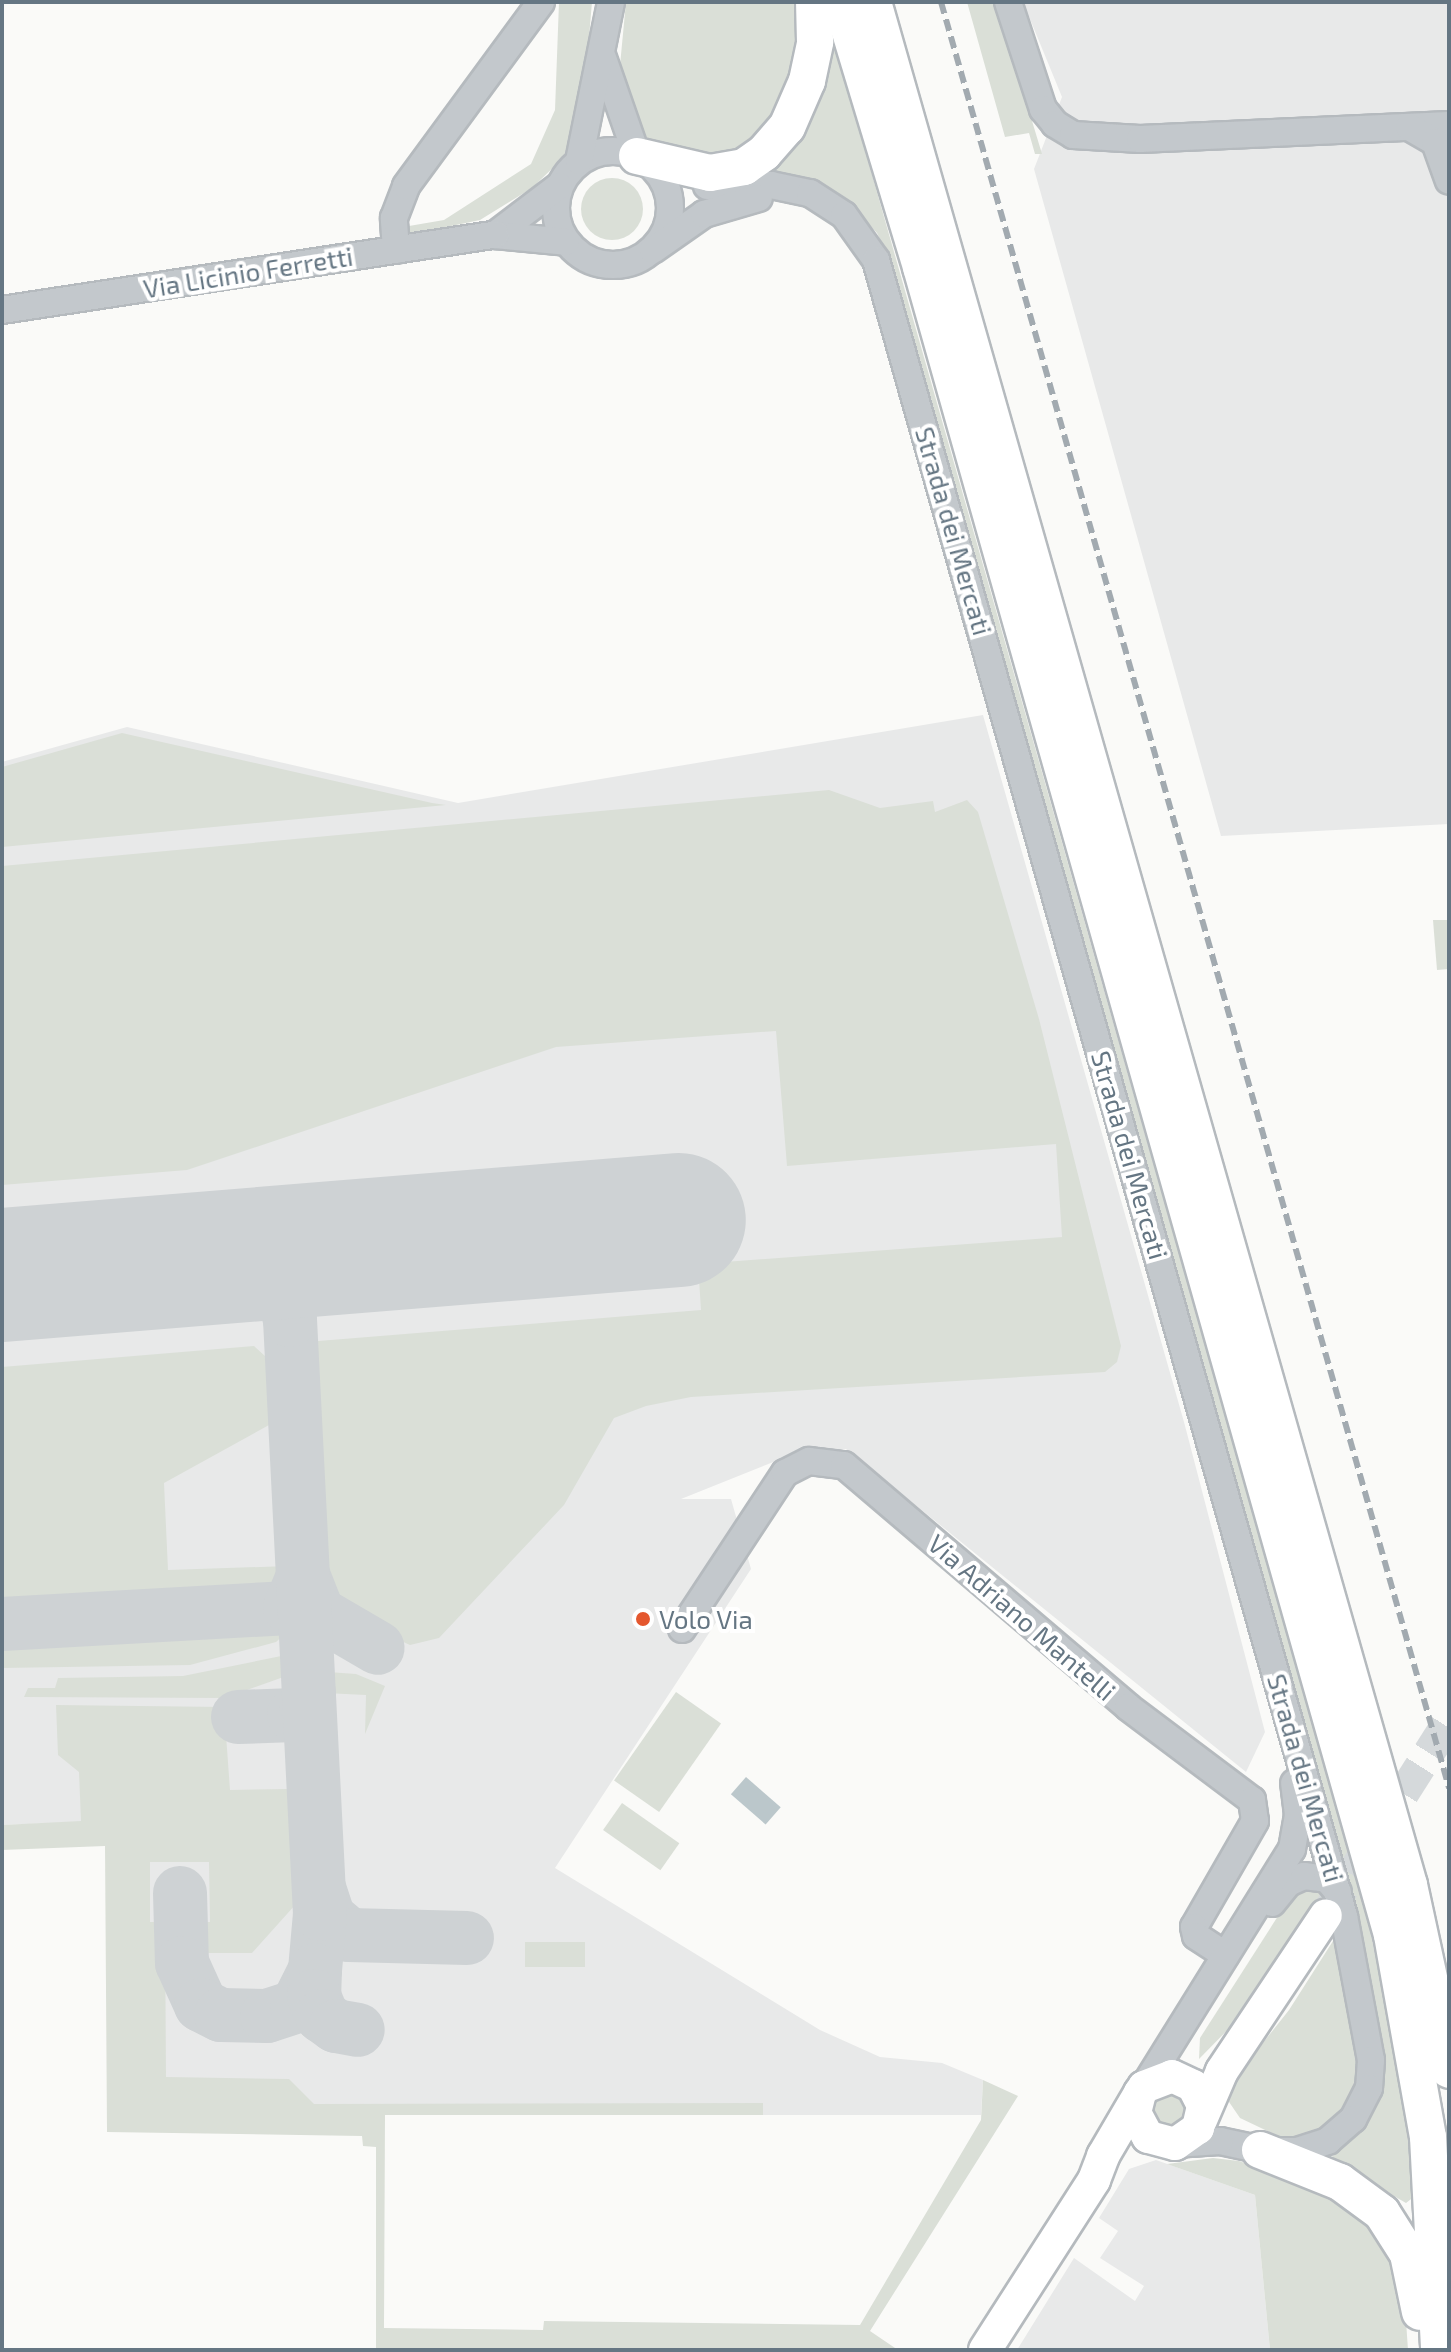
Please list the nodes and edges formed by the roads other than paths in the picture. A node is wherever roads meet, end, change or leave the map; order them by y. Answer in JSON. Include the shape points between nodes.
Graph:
{"nodes":[{"id":1,"x":541,"y":2,"type":"edge"},
{"id":2,"x":611,"y":2,"type":"edge"},
{"id":3,"x":814,"y":2,"type":"edge"},
{"id":4,"x":841,"y":2,"type":"edge"},
{"id":5,"x":873,"y":2,"type":"edge"},
{"id":6,"x":893,"y":2,"type":"edge"},
{"id":7,"x":1008,"y":2,"type":"edge"},
{"id":8,"x":603,"y":58,"type":"junction"},
{"id":9,"x":1449,"y":125,"type":"edge"},
{"id":10,"x":1406,"y":127,"type":"junction"},
{"id":11,"x":579,"y":161,"type":"junction"},
{"id":12,"x":644,"y":161,"type":"junction"},
{"id":13,"x":1449,"y":181,"type":"edge"},
{"id":14,"x":559,"y":186,"type":"junction"},
{"id":15,"x":495,"y":235,"type":"junction"},
{"id":16,"x":566,"y":242,"type":"junction"},
{"id":17,"x":396,"y":250,"type":"junction"},
{"id":18,"x":653,"y":250,"type":"junction"},
{"id":19,"x":947,"y":250,"type":"junction"},
{"id":20,"x":2,"y":310,"type":"edge"},
{"id":21,"x":682,"y":1629,"type":"dead end"},
{"id":22,"x":1332,"y":1904,"type":"junction"},
{"id":23,"x":1225,"y":1955,"type":"junction"},
{"id":24,"x":1203,"y":1991,"type":"junction"},
{"id":25,"x":1247,"y":2034,"type":"junction"},
{"id":26,"x":1449,"y":2070,"type":"edge"},
{"id":27,"x":1172,"y":2076,"type":"junction"},
{"id":28,"x":1140,"y":2093,"type":"junction"},
{"id":29,"x":1201,"y":2121,"type":"junction"},
{"id":30,"x":1172,"y":2144,"type":"junction"},
{"id":31,"x":1260,"y":2150,"type":"junction"},
{"id":32,"x":1094,"y":2180,"type":"junction"},
{"id":33,"x":985,"y":2350,"type":"edge"},
{"id":34,"x":1422,"y":2350,"type":"edge"},
{"id":35,"x":1439,"y":2350,"type":"edge"}],
"edges":[{"from":1,"to":17,"type":"street","via":[[406,186],[394,218]]},
{"from":2,"to":8,"type":"street"},
{"from":3,"to":12,"type":"highway","via":[[815,42],[807,81],[787,127],[764,153],[736,169],[710,173]]},
{"from":4,"to":35,"type":"highway","via":[[926,282],[1392,1935],[1426,2124]]},
{"from":5,"to":19,"type":"highway"},
{"from":6,"to":19,"type":"highway","via":[[927,128]]},
{"from":7,"to":10,"type":"street","via":[[1039,100],[1059,127],[1079,136],[1124,140]]},
{"from":8,"to":11,"type":"street"},
{"from":8,"to":12,"type":"street"},
{"from":9,"to":10,"type":"street"},
{"from":10,"to":13,"type":"street","via":[[1431,137]]},
{"from":11,"to":12,"type":"street","name":"Strada dei Mercati","via":[[607,151]]},
{"from":11,"to":14,"type":"street"},
{"from":12,"to":18,"type":"street","via":[[670,198],[667,226]]},
{"from":12,"to":22,"type":"street","name":"Strada dei Mercati","via":[[669,178],[695,185],[771,185],[810,193],[853,224],[876,260]]},
{"from":14,"to":15,"type":"street"},
{"from":14,"to":16,"type":"street","via":[[557,225]]},
{"from":15,"to":16,"type":"street"},
{"from":15,"to":17,"type":"street","name":"Via Licinio Ferretti"},
{"from":16,"to":18,"type":"street","name":"Strada dei Mercati","via":[[598,264],[637,261]]},
{"from":17,"to":20,"type":"street","name":"Via Licinio Ferretti"},
{"from":18,"to":23,"type":"street","name":"Strada dei Mercati","via":[[716,208],[774,198],[810,208],[833,223],[857,250],[868,273],[1293,1775],[1298,1815],[1292,1849]]},
{"from":19,"to":26,"type":"highway","via":[[1409,1885]]},
{"from":21,"to":23,"type":"street","name":"Via Adriano Mantelli","via":[[785,1473],[809,1461],[844,1465],[1121,1702],[1252,1800],[1255,1821],[1194,1927],[1196,1936]]},
{"from":22,"to":24,"type":"street","via":[[1331,1881],[1318,1876],[1292,1881]]},
{"from":22,"to":25,"type":"main road"},
{"from":22,"to":31,"type":"street","name":"Strada dei Mercati","via":[[1367,2030],[1369,2088],[1353,2119],[1328,2141],[1290,2152]]},
{"from":23,"to":24,"type":"street","name":"Strada dei Mercati"},
{"from":24,"to":28,"type":"street","name":"Strada dei Mercati"},
{"from":25,"to":27,"type":"main road","via":[[1203,2068]]},
{"from":25,"to":29,"type":"main road","via":[[1218,2077]]},
{"from":27,"to":28,"type":"main road","via":[[1157,2078]]},
{"from":27,"to":29,"type":"main road","via":[[1198,2091]]},
{"from":28,"to":30,"type":"main road","via":[[1135,2113],[1139,2126],[1148,2137]]},
{"from":28,"to":32,"type":"main road"},
{"from":29,"to":30,"type":"main road","via":[[1188,2139]]},
{"from":30,"to":31,"type":"street","name":"Strada dei Mercati","via":[[1220,2141]]},
{"from":30,"to":32,"type":"main road","via":[[1133,2150]]},
{"from":31,"to":34,"type":"highway","via":[[1340,2182],[1390,2222],[1415,2277]]},
{"from":32,"to":33,"type":"main road"}]}
